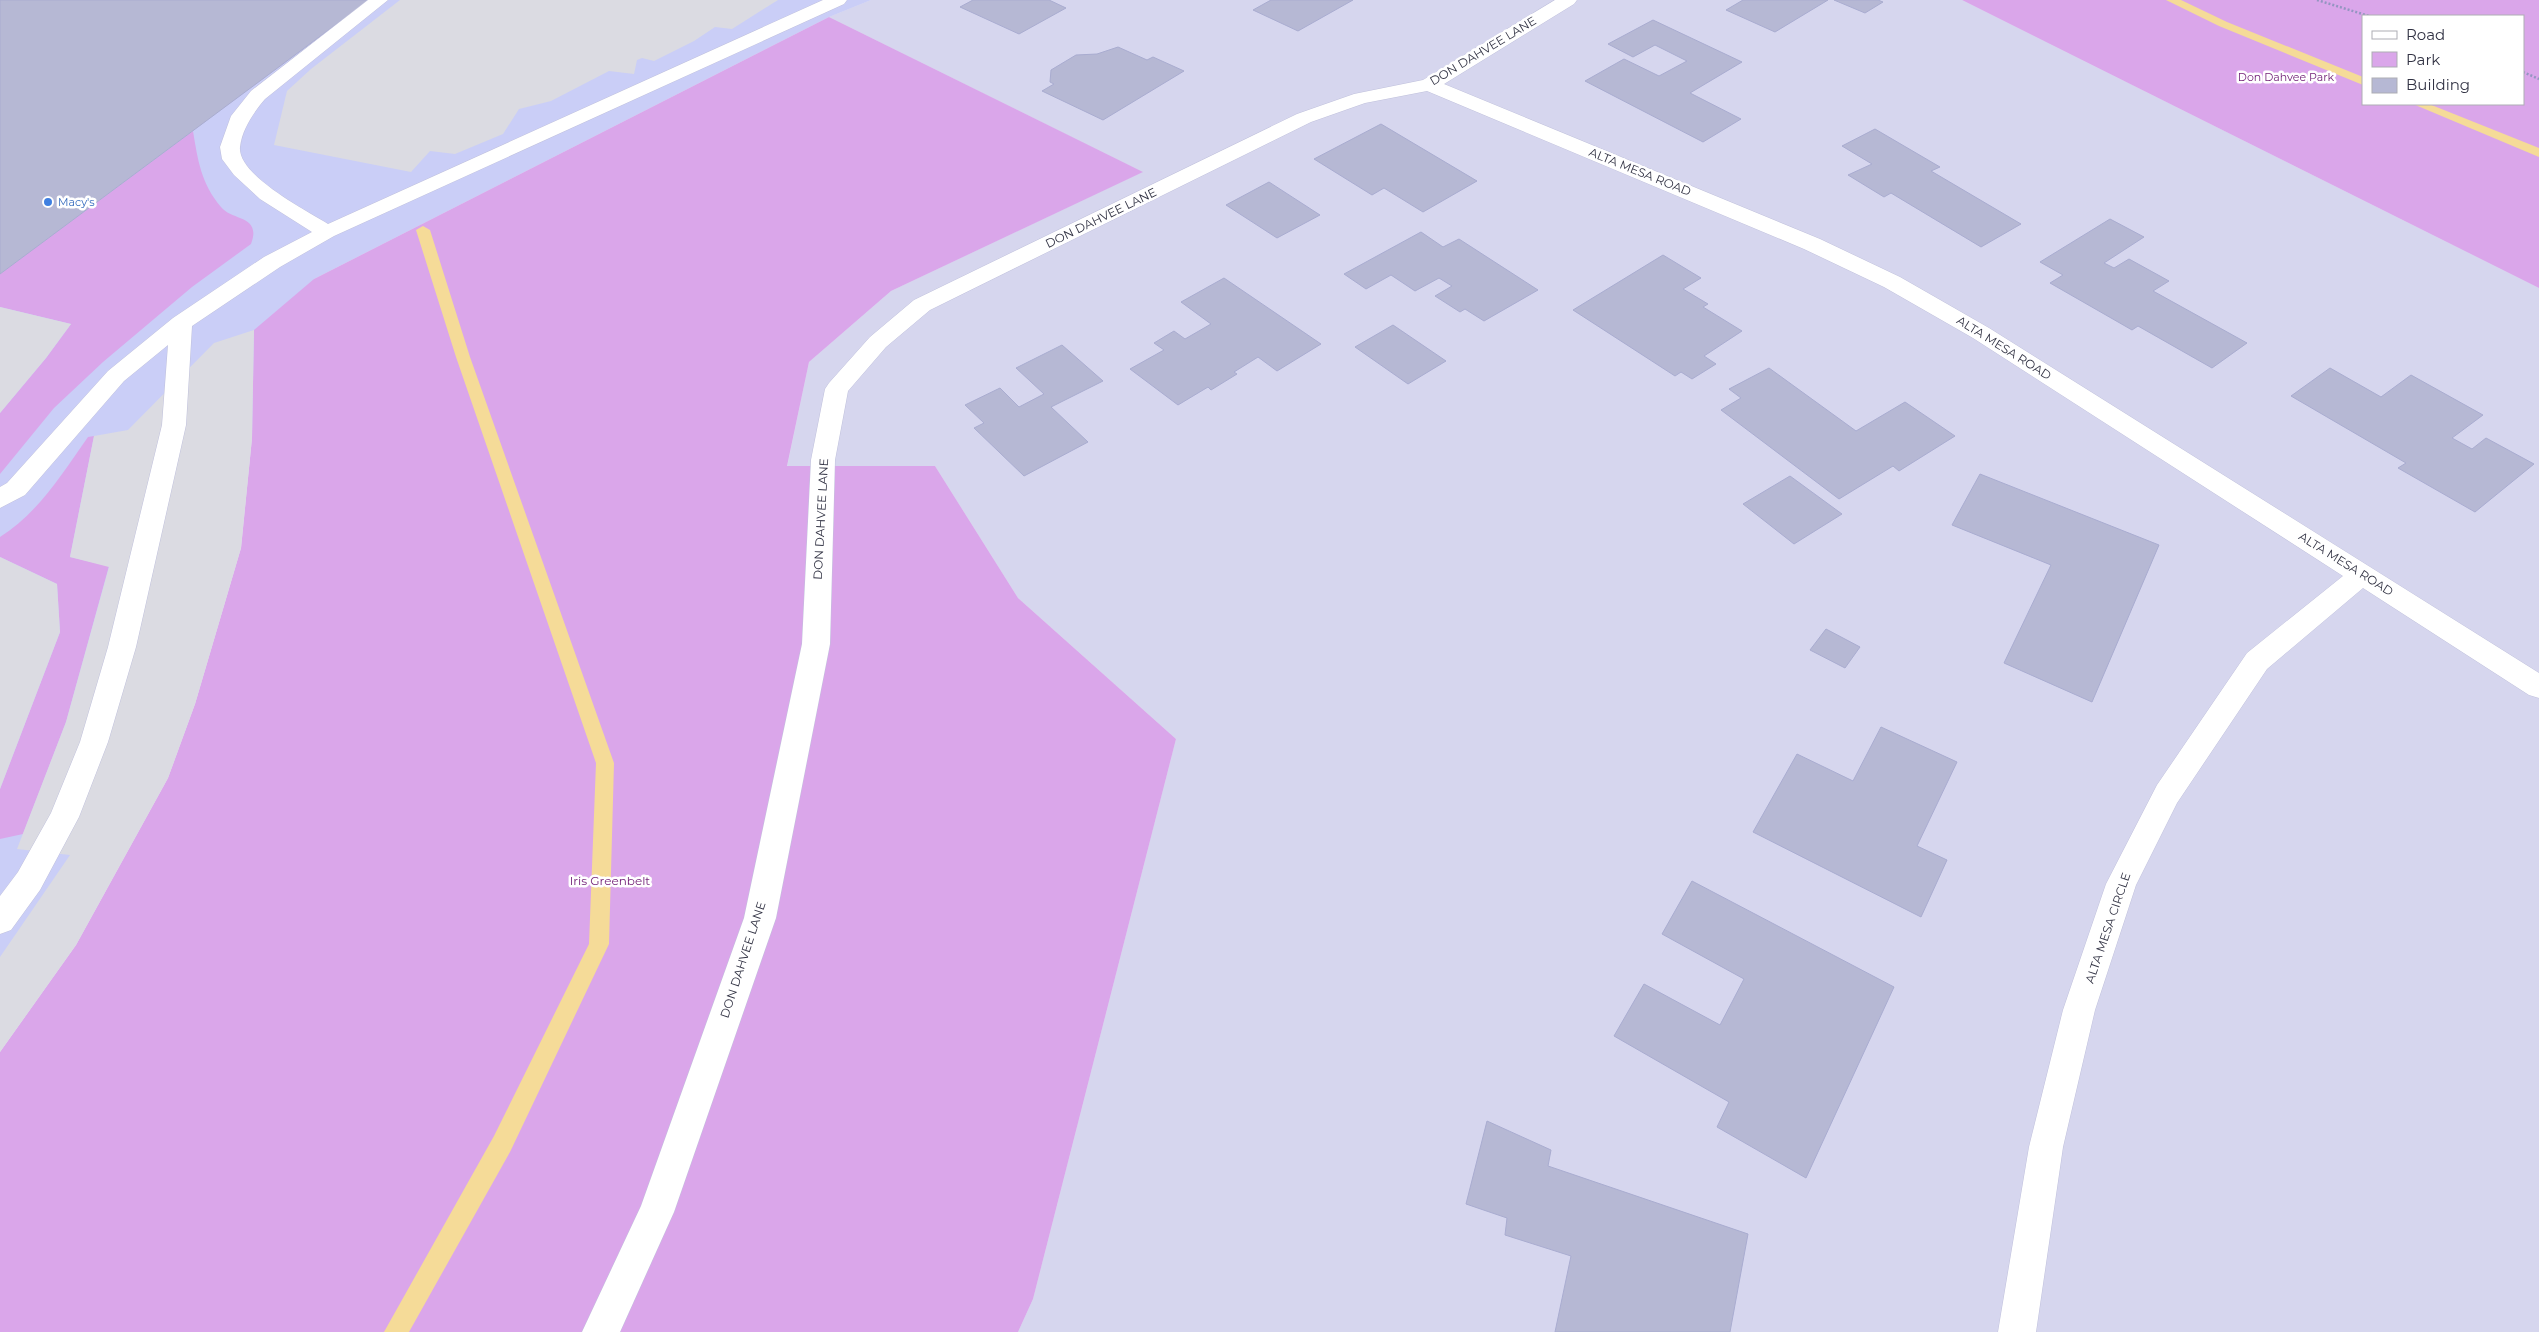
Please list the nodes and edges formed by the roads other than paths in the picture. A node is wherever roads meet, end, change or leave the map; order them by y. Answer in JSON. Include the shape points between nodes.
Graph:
{"nodes":[{"id":1,"x":380,"y":0,"type":"edge"},
{"id":2,"x":838,"y":0,"type":"edge"},
{"id":3,"x":1568,"y":0,"type":"edge"},
{"id":4,"x":1429,"y":85,"type":"junction"},
{"id":5,"x":327,"y":232,"type":"junction"},
{"id":6,"x":181,"y":322,"type":"junction"},
{"id":7,"x":0,"y":499,"type":"edge"},
{"id":8,"x":2363,"y":574,"type":"junction"},
{"id":9,"x":2539,"y":687,"type":"edge"},
{"id":10,"x":0,"y":920,"type":"edge"},
{"id":11,"x":601,"y":1332,"type":"edge"},
{"id":12,"x":2016,"y":1332,"type":"edge"}],
"edges":[{"from":1,"to":5,"type":"street","via":[[258,95],[241,116],[230,147],[232,159],[241,171],[267,195]]},
{"from":2,"to":5,"type":"street"},
{"from":3,"to":4,"type":"street","name":"DON DAHVEE LANE"},
{"from":4,"to":8,"type":"street","name":"ALTA MESA ROAD","via":[[1812,244],[1892,282],[1989,338]]},
{"from":4,"to":11,"type":"street","name":"DON DAHVEE LANE","via":[[1361,98],[1304,118],[922,306],[878,342],[837,389],[823,460],[816,644],[760,918],[656,1212]]},
{"from":5,"to":6,"type":"street","via":[[272,262]]},
{"from":6,"to":7,"type":"street","via":[[116,376],[16,489]]},
{"from":6,"to":10,"type":"street","via":[[174,425],[122,647],[94,742],[64,817],[29,881]]},
{"from":8,"to":9,"type":"street","name":"ALTA MESA ROAD"},
{"from":8,"to":12,"type":"street","name":"ALTA MESA CIRCLE","via":[[2257,661],[2167,794],[2121,884],[2079,1010],[2046,1147]]}]}
